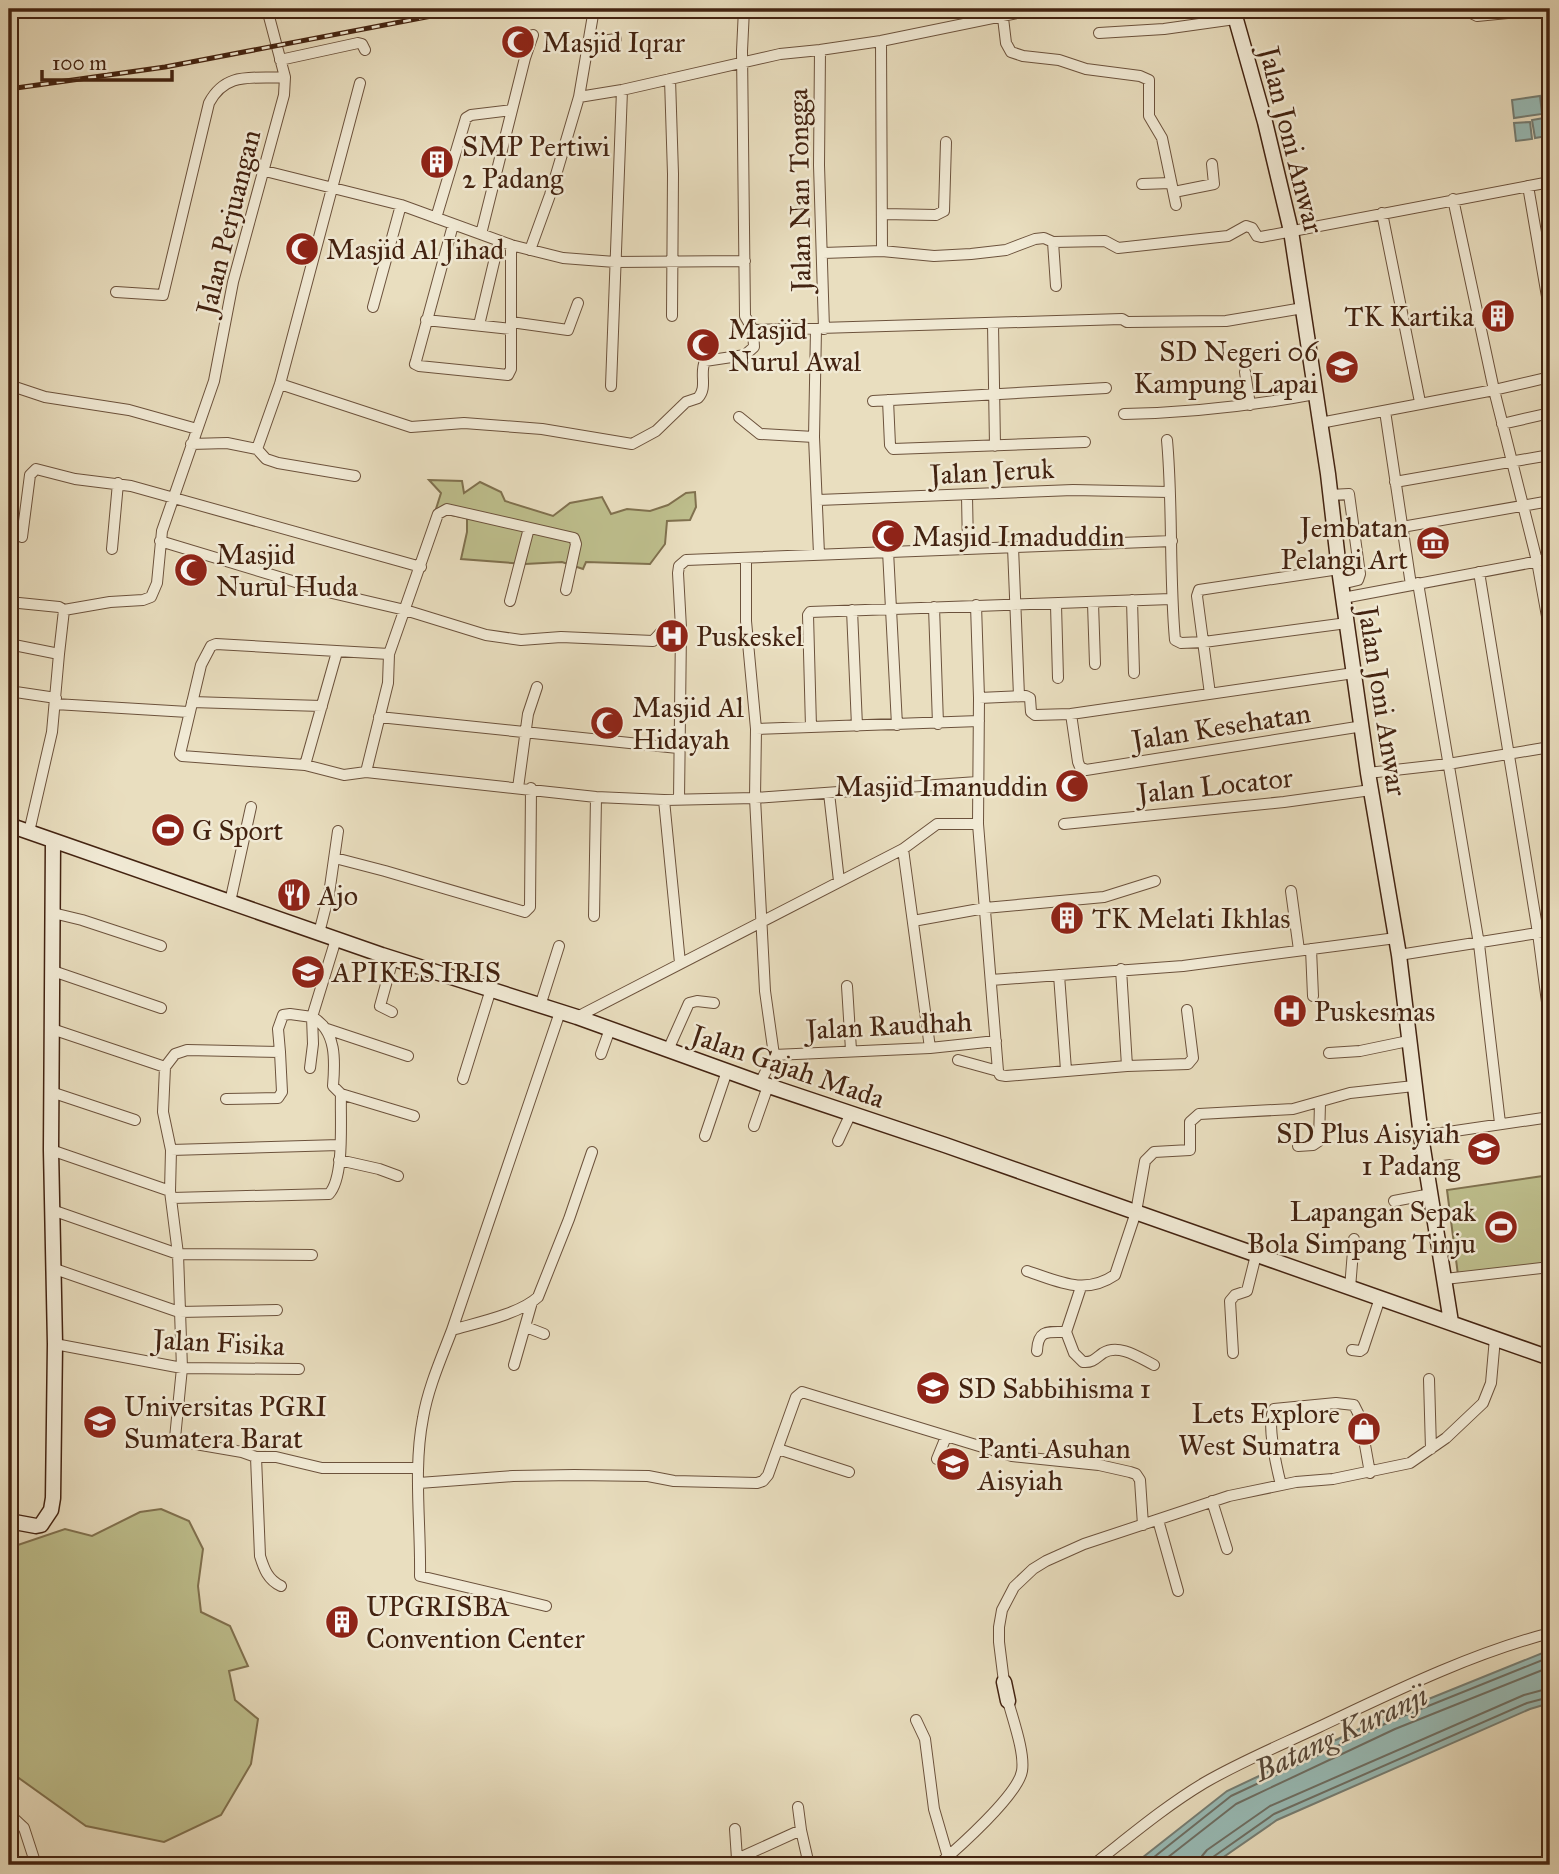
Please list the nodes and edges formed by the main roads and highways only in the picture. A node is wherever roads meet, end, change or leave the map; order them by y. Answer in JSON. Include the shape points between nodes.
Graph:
{"nodes":[{"id":1,"x":1234,"y":14,"type":"edge"},
{"id":2,"x":9,"y":825,"type":"edge"},
{"id":3,"x":53,"y":841,"type":"junction"},
{"id":4,"x":1451,"y":1322,"type":"junction"},
{"id":5,"x":1550,"y":1358,"type":"edge"},
{"id":6,"x":9,"y":1521,"type":"edge"},
{"id":7,"x":1004,"y":1682,"type":"road end"},
{"id":8,"x":1008,"y":1701,"type":"road end"}],
"edges":[{"from":1,"to":4,"type":"main road","name":"Jalan Joni Anwar","via":[[1291,231]]},
{"from":2,"to":3,"type":"main road","name":"Jalan Gajah Mada"},
{"from":3,"to":4,"type":"main road","name":"Jalan Gajah Mada","via":[[393,959],[578,1017]]},
{"from":3,"to":6,"type":"main road","via":[[53,1498],[41,1525]]},
{"from":4,"to":5,"type":"main road","name":"Jalan Gajah Mada"},
{"from":7,"to":8,"type":"main road"}]}
